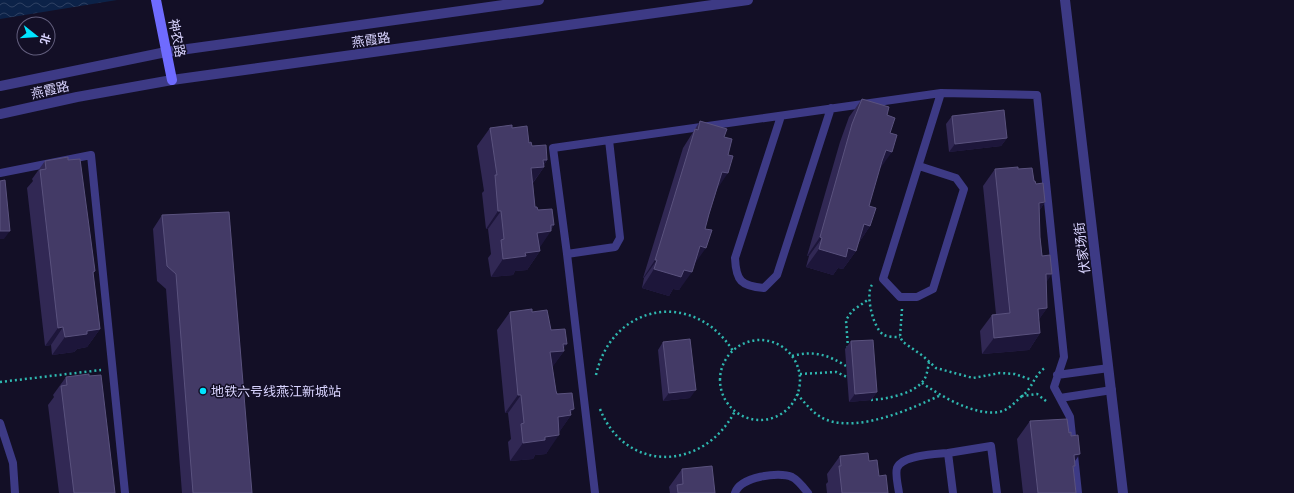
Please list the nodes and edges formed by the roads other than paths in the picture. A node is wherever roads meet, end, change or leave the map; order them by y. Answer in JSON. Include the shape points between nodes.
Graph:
{"nodes":[{"id":1,"x":156,"y":0,"type":"edge"},
{"id":2,"x":539,"y":0,"type":"edge"},
{"id":3,"x":748,"y":0,"type":"edge"},
{"id":4,"x":1065,"y":0,"type":"edge"},
{"id":5,"x":166,"y":52,"type":"junction"},
{"id":6,"x":172,"y":80,"type":"junction"},
{"id":7,"x":0,"y":86,"type":"edge"},
{"id":8,"x":941,"y":93,"type":"junction"},
{"id":9,"x":831,"y":108,"type":"junction"},
{"id":10,"x":0,"y":114,"type":"edge"},
{"id":11,"x":780,"y":116,"type":"junction"},
{"id":12,"x":609,"y":140,"type":"junction"},
{"id":13,"x":919,"y":166,"type":"junction"},
{"id":14,"x":0,"y":173,"type":"edge"},
{"id":15,"x":567,"y":254,"type":"junction"},
{"id":16,"x":1109,"y":368,"type":"junction"},
{"id":17,"x":1057,"y":375,"type":"junction"},
{"id":18,"x":1112,"y":390,"type":"junction"},
{"id":19,"x":1060,"y":398,"type":"junction"},
{"id":20,"x":0,"y":423,"type":"edge"},
{"id":21,"x":948,"y":453,"type":"junction"},
{"id":22,"x":15,"y":493,"type":"edge"},
{"id":23,"x":125,"y":493,"type":"edge"},
{"id":24,"x":594,"y":493,"type":"edge"},
{"id":25,"x":735,"y":493,"type":"edge"},
{"id":26,"x":808,"y":493,"type":"edge"},
{"id":27,"x":899,"y":493,"type":"edge"},
{"id":28,"x":953,"y":493,"type":"edge"},
{"id":29,"x":997,"y":493,"type":"edge"},
{"id":30,"x":1078,"y":493,"type":"edge"},
{"id":31,"x":1123,"y":493,"type":"edge"}],
"edges":[{"from":1,"to":5,"type":"street","name":"神农路"},
{"from":2,"to":5,"type":"street","name":"燕霞路"},
{"from":3,"to":6,"type":"street","name":"燕霞路"},
{"from":4,"to":16,"type":"street","name":"伏家场街"},
{"from":5,"to":6,"type":"street","name":"神农路"},
{"from":5,"to":7,"type":"street","name":"燕霞路"},
{"from":6,"to":10,"type":"street","name":"燕霞路"},
{"from":8,"to":9,"type":"lane"},
{"from":8,"to":13,"type":"lane"},
{"from":8,"to":17,"type":"lane","via":[[1037,95],[1064,357]]},
{"from":9,"to":11,"type":"lane"},
{"from":9,"to":11,"type":"lane","via":[[778,275],[764,288],[750,287],[740,281],[735,258]]},
{"from":11,"to":12,"type":"lane"},
{"from":12,"to":15,"type":"lane","via":[[620,238],[614,247]]},
{"from":12,"to":15,"type":"lane","via":[[554,148]]},
{"from":13,"to":13,"type":"lane","via":[[956,178],[964,188],[933,289],[917,297],[900,297],[883,279]]},
{"from":14,"to":23,"type":"lane","via":[[90,155]]},
{"from":15,"to":24,"type":"lane"},
{"from":16,"to":17,"type":"lane"},
{"from":16,"to":18,"type":"street","name":"伏家场街"},
{"from":17,"to":19,"type":"lane","via":[[1054,387]]},
{"from":18,"to":19,"type":"lane"},
{"from":18,"to":31,"type":"street","name":"伏家场街"},
{"from":19,"to":30,"type":"lane","via":[[1070,417]]},
{"from":20,"to":22,"type":"lane","via":[[14,463]]},
{"from":21,"to":27,"type":"lane","via":[[915,457],[901,462],[896,472]]},
{"from":21,"to":28,"type":"lane"},
{"from":21,"to":29,"type":"lane","via":[[992,446]]},
{"from":25,"to":26,"type":"lane","via":[[746,480],[753,477],[783,476],[793,478]]}]}
